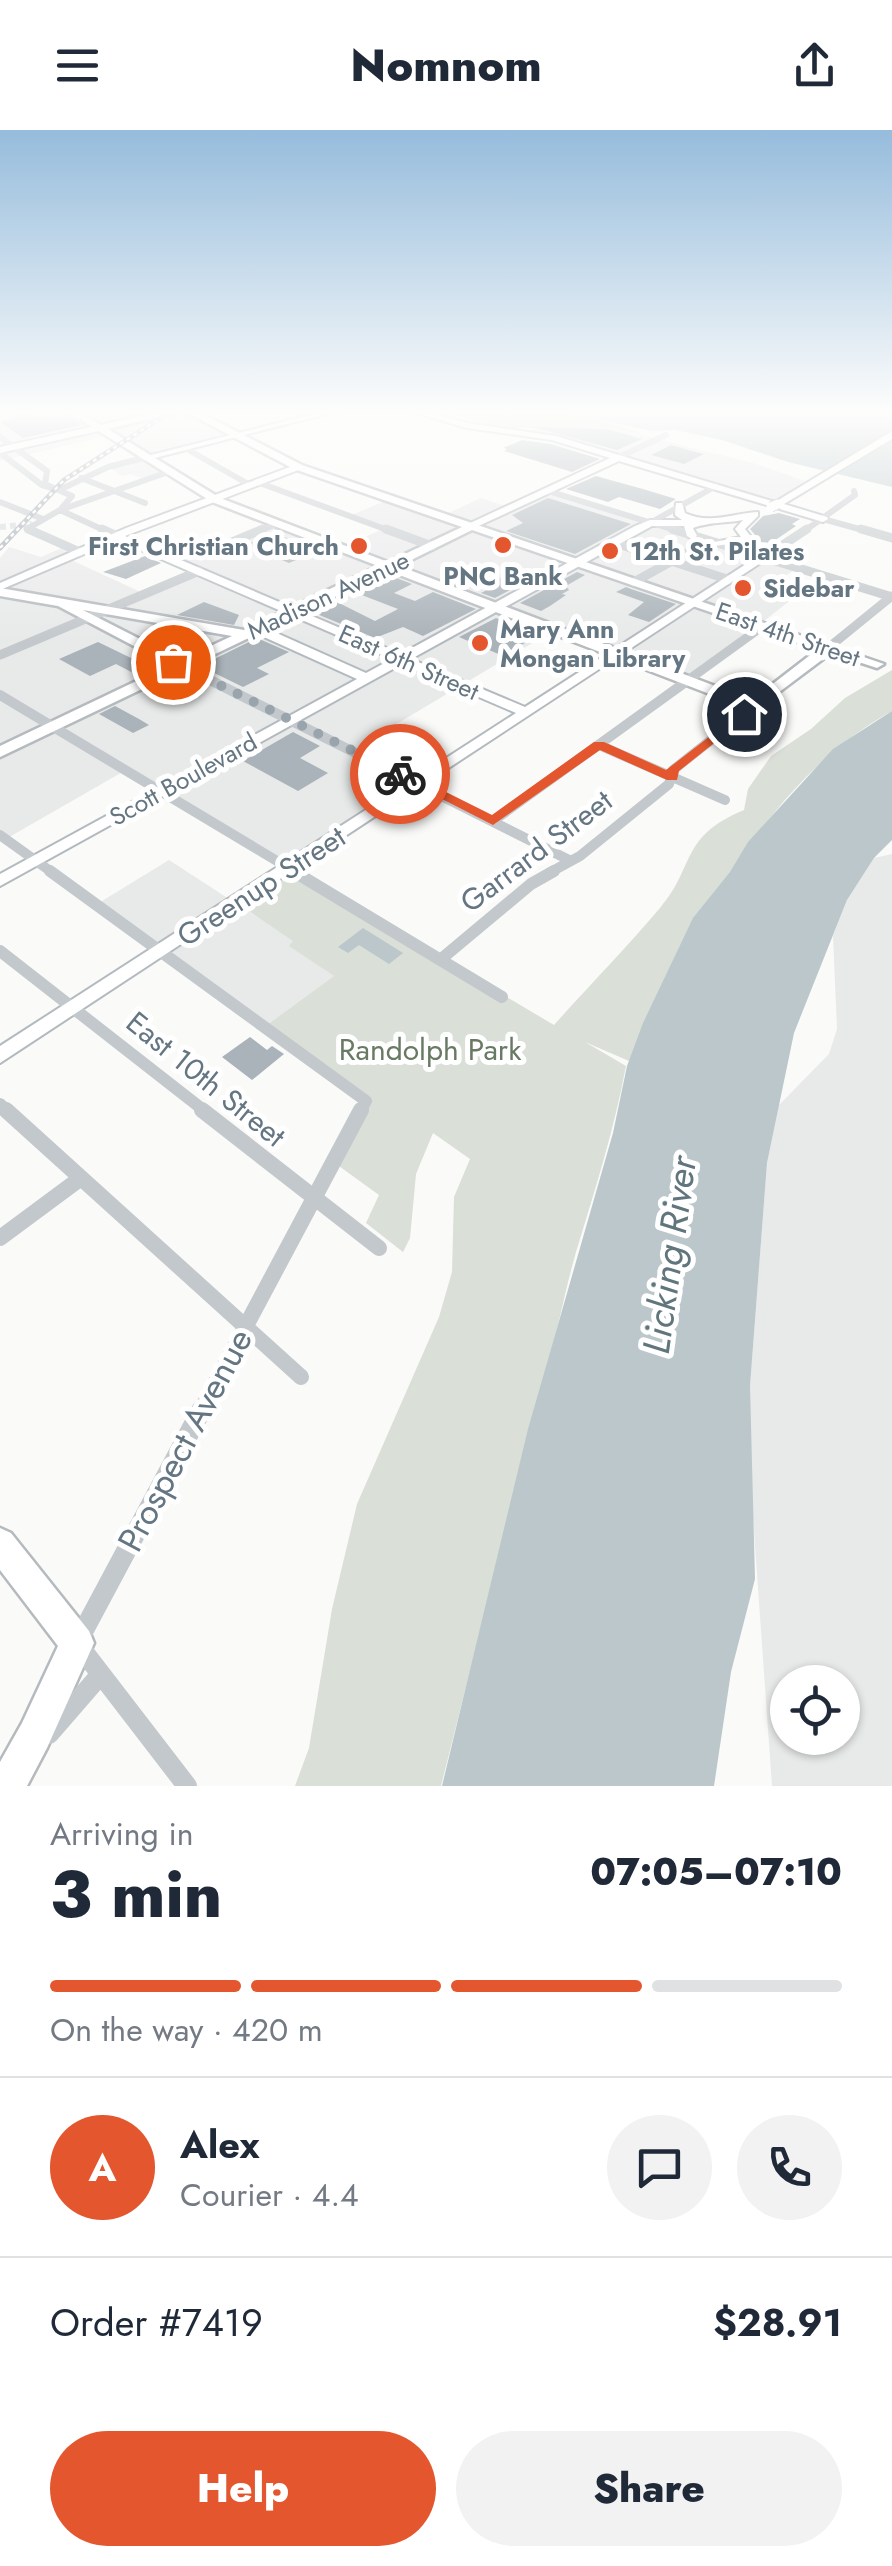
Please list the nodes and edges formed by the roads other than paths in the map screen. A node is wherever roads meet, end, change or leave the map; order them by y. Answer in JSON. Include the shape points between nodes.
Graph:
{"nodes":[{"id":1,"x":50,"y":487,"type":"edge"},
{"id":2,"x":55,"y":487,"type":"edge"},
{"id":3,"x":65,"y":487,"type":"edge"},
{"id":4,"x":105,"y":487,"type":"edge"},
{"id":5,"x":125,"y":487,"type":"edge"},
{"id":6,"x":196,"y":487,"type":"edge"},
{"id":7,"x":245,"y":487,"type":"edge"},
{"id":8,"x":263,"y":487,"type":"edge"},
{"id":9,"x":358,"y":487,"type":"edge"},
{"id":10,"x":554,"y":487,"type":"edge"},
{"id":11,"x":714,"y":487,"type":"edge"},
{"id":12,"x":720,"y":487,"type":"edge"},
{"id":13,"x":806,"y":487,"type":"edge"},
{"id":14,"x":60,"y":490,"type":"junction"},
{"id":15,"x":548,"y":490,"type":"junction"},
{"id":16,"x":854,"y":490,"type":"dead end"},
{"id":17,"x":114,"y":491,"type":"junction"},
{"id":18,"x":214,"y":498,"type":"junction"},
{"id":19,"x":0,"y":502,"type":"edge"},
{"id":20,"x":145,"y":503,"type":"dead end"},
{"id":21,"x":679,"y":505,"type":"junction"},
{"id":22,"x":60,"y":510,"type":"junction"},
{"id":23,"x":755,"y":514,"type":"junction"},
{"id":24,"x":43,"y":519,"type":"junction"},
{"id":25,"x":822,"y":519,"type":"junction"},
{"id":26,"x":696,"y":522,"type":"junction"},
{"id":27,"x":650,"y":523,"type":"junction"},
{"id":28,"x":276,"y":524,"type":"junction"},
{"id":29,"x":472,"y":526,"type":"junction"},
{"id":30,"x":118,"y":536,"type":"junction"},
{"id":31,"x":692,"y":536,"type":"junction"},
{"id":32,"x":892,"y":538,"type":"edge"},
{"id":33,"x":747,"y":539,"type":"junction"},
{"id":34,"x":612,"y":542,"type":"junction"},
{"id":35,"x":711,"y":542,"type":"junction"},
{"id":36,"x":432,"y":546,"type":"junction"},
{"id":37,"x":218,"y":548,"type":"dead end"},
{"id":38,"x":80,"y":552,"type":"junction"},
{"id":39,"x":762,"y":558,"type":"junction"},
{"id":40,"x":671,"y":561,"type":"junction"},
{"id":41,"x":577,"y":562,"type":"junction"},
{"id":42,"x":389,"y":566,"type":"junction"},
{"id":43,"x":199,"y":572,"type":"junction"},
{"id":44,"x":730,"y":580,"type":"junction"},
{"id":45,"x":634,"y":582,"type":"junction"},
{"id":46,"x":0,"y":590,"type":"edge"},
{"id":47,"x":891,"y":596,"type":"edge"},
{"id":48,"x":54,"y":600,"type":"junction"},
{"id":49,"x":694,"y":602,"type":"junction"},
{"id":50,"x":495,"y":607,"type":"junction"},
{"id":51,"x":107,"y":609,"type":"junction"},
{"id":52,"x":294,"y":612,"type":"junction"},
{"id":53,"x":86,"y":618,"type":"junction"},
{"id":54,"x":762,"y":626,"type":"junction"},
{"id":55,"x":251,"y":631,"type":"junction"},
{"id":56,"x":828,"y":648,"type":"junction"},
{"id":57,"x":616,"y":653,"type":"junction"},
{"id":58,"x":0,"y":655,"type":"edge"},
{"id":59,"x":400,"y":659,"type":"junction"},
{"id":60,"x":876,"y":664,"type":"dead end"},
{"id":61,"x":180,"y":665,"type":"junction"},
{"id":62,"x":366,"y":678,"type":"junction"},
{"id":63,"x":687,"y":680,"type":"junction"},
{"id":64,"x":0,"y":695,"type":"edge"},
{"id":65,"x":754,"y":706,"type":"junction"},
{"id":66,"x":524,"y":712,"type":"junction"},
{"id":67,"x":291,"y":719,"type":"junction"},
{"id":68,"x":53,"y":726,"type":"junction"},
{"id":69,"x":599,"y":745,"type":"junction"},
{"id":70,"x":0,"y":752,"type":"edge"},
{"id":71,"x":672,"y":777,"type":"junction"},
{"id":72,"x":418,"y":783,"type":"junction"},
{"id":73,"x":162,"y":792,"type":"junction"},
{"id":74,"x":725,"y":800,"type":"dead end"},
{"id":75,"x":493,"y":821,"type":"junction"},
{"id":76,"x":0,"y":835,"type":"edge"},
{"id":77,"x":37,"y":861,"type":"junction"},
{"id":78,"x":571,"y":861,"type":"junction"},
{"id":79,"x":288,"y":868,"type":"junction"},
{"id":80,"x":0,"y":881,"type":"edge"},
{"id":81,"x":0,"y":950,"type":"edge"},
{"id":82,"x":161,"y":951,"type":"junction"},
{"id":83,"x":440,"y":960,"type":"junction"},
{"id":84,"x":502,"y":997,"type":"dead end"},
{"id":85,"x":74,"y":1008,"type":"junction"},
{"id":86,"x":0,"y":1056,"type":"edge"},
{"id":87,"x":0,"y":1104,"type":"edge"},
{"id":88,"x":81,"y":1178,"type":"junction"},
{"id":89,"x":312,"y":1198,"type":"junction"},
{"id":90,"x":0,"y":1238,"type":"edge"},
{"id":91,"x":379,"y":1248,"type":"dead end"},
{"id":92,"x":246,"y":1326,"type":"junction"},
{"id":93,"x":302,"y":1378,"type":"dead end"},
{"id":94,"x":0,"y":1544,"type":"edge"},
{"id":95,"x":77,"y":1643,"type":"junction"},
{"id":96,"x":102,"y":1674,"type":"junction"},
{"id":97,"x":14,"y":1774,"type":"edge"},
{"id":98,"x":187,"y":1786,"type":"edge"}],
"edges":[{"from":1,"to":14,"type":"street"},
{"from":2,"to":14,"type":"street"},
{"from":3,"to":14,"type":"street"},
{"from":4,"to":17,"type":"street"},
{"from":5,"to":17,"type":"street"},
{"from":6,"to":18,"type":"main road"},
{"from":7,"to":18,"type":"main road"},
{"from":8,"to":36,"type":"street"},
{"from":9,"to":29,"type":"main road","name":"East 4th Street"},
{"from":10,"to":15,"type":"main road","name":"Madison Avenue"},
{"from":11,"to":21,"type":"street"},
{"from":12,"to":25,"type":"main road"},
{"from":13,"to":23,"type":"main road"},
{"from":14,"to":22,"type":"street","via":[[72,496]]},
{"from":15,"to":27,"type":"street"},
{"from":15,"to":29,"type":"main road","name":"Madison Avenue"},
{"from":16,"to":25,"type":"street","name":"Greenup Street","via":[[856,495]]},
{"from":17,"to":20,"type":"street"},
{"from":17,"to":22,"type":"street"},
{"from":18,"to":28,"type":"main road"},
{"from":18,"to":30,"type":"main road"},
{"from":19,"to":24,"type":"street"},
{"from":21,"to":26,"type":"main road","via":[[680,515]]},
{"from":21,"to":27,"type":"street"},
{"from":22,"to":24,"type":"street"},
{"from":22,"to":30,"type":"street"},
{"from":23,"to":26,"type":"main road"},
{"from":23,"to":33,"type":"main road","via":[[741,525]]},
{"from":24,"to":38,"type":"street","via":[[27,529]]},
{"from":25,"to":32,"type":"street"},
{"from":25,"to":39,"type":"street","name":"Greenup Street"},
{"from":26,"to":27,"type":"main road"},
{"from":26,"to":31,"type":"main road","via":[[687,529]]},
{"from":27,"to":31,"type":"street"},
{"from":27,"to":34,"type":"main road"},
{"from":28,"to":37,"type":"street"},
{"from":28,"to":42,"type":"main road"},
{"from":29,"to":36,"type":"main road","name":"Madison Avenue"},
{"from":29,"to":41,"type":"main road","name":"East 4th Street"},
{"from":30,"to":38,"type":"main road"},
{"from":30,"to":43,"type":"main road","name":"East 6th Street"},
{"from":31,"to":35,"type":"street"},
{"from":33,"to":35,"type":"main road"},
{"from":33,"to":39,"type":"main road"},
{"from":34,"to":40,"type":"street"},
{"from":34,"to":41,"type":"main road","name":"Scott Boulevard"},
{"from":35,"to":39,"type":"street"},
{"from":35,"to":40,"type":"street"},
{"from":36,"to":42,"type":"main road","name":"Madison Avenue"},
{"from":38,"to":46,"type":"main road"},
{"from":39,"to":44,"type":"main road","name":"Greenup Street"},
{"from":39,"to":47,"type":"street"},
{"from":40,"to":44,"type":"street"},
{"from":40,"to":45,"type":"street"},
{"from":41,"to":45,"type":"main road","name":"East 4th Street"},
{"from":41,"to":50,"type":"main road","name":"Scott Boulevard"},
{"from":42,"to":50,"type":"main road"},
{"from":42,"to":52,"type":"main road","name":"Madison Avenue"},
{"from":43,"to":51,"type":"street"},
{"from":43,"to":52,"type":"main road","name":"East 6th Street"},
{"from":44,"to":49,"type":"main road","name":"Greenup Street"},
{"from":45,"to":49,"type":"main road","name":"East 4th Street"},
{"from":46,"to":48,"type":"main road"},
{"from":47,"to":56,"type":"street","name":"Garrard Street"},
{"from":48,"to":51,"type":"main road"},
{"from":48,"to":53,"type":"main road"},
{"from":49,"to":54,"type":"main road","name":"East 4th Street"},
{"from":49,"to":57,"type":"main road","name":"Greenup Street"},
{"from":50,"to":57,"type":"main road"},
{"from":50,"to":59,"type":"main road","name":"Scott Boulevard"},
{"from":51,"to":53,"type":"street"},
{"from":51,"to":55,"type":"main road"},
{"from":52,"to":55,"type":"main road","name":"Madison Avenue"},
{"from":52,"to":59,"type":"main road","name":"East 6th Street"},
{"from":53,"to":58,"type":"street"},
{"from":53,"to":61,"type":"main road"},
{"from":54,"to":56,"type":"main road","name":"East 4th Street"},
{"from":54,"to":63,"type":"street"},
{"from":55,"to":61,"type":"main road","name":"Madison Avenue"},
{"from":55,"to":62,"type":"main road"},
{"from":56,"to":60,"type":"main road","name":"East 4th Street"},
{"from":56,"to":65,"type":"main road","name":"Garrard Street"},
{"from":57,"to":63,"type":"main road"},
{"from":57,"to":66,"type":"main road","name":"Greenup Street"},
{"from":59,"to":62,"type":"main road","name":"Scott Boulevard"},
{"from":59,"to":66,"type":"main road","name":"East 6th Street"},
{"from":61,"to":67,"type":"street"},
{"from":61,"to":68,"type":"main road","name":"Madison Avenue"},
{"from":62,"to":67,"type":"main road","name":"Scott Boulevard"},
{"from":63,"to":65,"type":"main road"},
{"from":63,"to":69,"type":"street"},
{"from":64,"to":68,"type":"street"},
{"from":65,"to":71,"type":"street","name":"Garrard Street","via":[[672,770]]},
{"from":66,"to":72,"type":"main road","name":"Greenup Street"},
{"from":67,"to":72,"type":"street"},
{"from":67,"to":73,"type":"main road","name":"Scott Boulevard"},
{"from":68,"to":70,"type":"main road","name":"Madison Avenue"},
{"from":68,"to":73,"type":"street"},
{"from":69,"to":71,"type":"street"},
{"from":69,"to":75,"type":"street"},
{"from":71,"to":74,"type":"street"},
{"from":71,"to":78,"type":"street","name":"Garrard Street"},
{"from":72,"to":75,"type":"street"},
{"from":72,"to":79,"type":"main road","name":"Greenup Street"},
{"from":73,"to":77,"type":"main road","name":"Scott Boulevard"},
{"from":73,"to":79,"type":"street"},
{"from":75,"to":78,"type":"street"},
{"from":76,"to":77,"type":"street"},
{"from":77,"to":80,"type":"main road","name":"Scott Boulevard"},
{"from":77,"to":82,"type":"street"},
{"from":78,"to":83,"type":"street","name":"Garrard Street","via":[[532,884]]},
{"from":79,"to":82,"type":"main road","name":"Greenup Street"},
{"from":79,"to":83,"type":"street"},
{"from":81,"to":85,"type":"street","name":"East 10th Street"},
{"from":82,"to":85,"type":"main road","name":"Greenup Street"},
{"from":82,"to":89,"type":"street","name":"Prospect Avenue","via":[[366,1102]]},
{"from":83,"to":84,"type":"street"},
{"from":85,"to":86,"type":"main road","name":"Greenup Street"},
{"from":85,"to":89,"type":"street","name":"East 10th Street"},
{"from":87,"to":88,"type":"street"},
{"from":88,"to":90,"type":"street"},
{"from":88,"to":92,"type":"street"},
{"from":89,"to":91,"type":"street","name":"East 10th Street"},
{"from":89,"to":92,"type":"street","name":"Prospect Avenue"},
{"from":92,"to":93,"type":"street"},
{"from":92,"to":95,"type":"street","name":"Prospect Avenue"},
{"from":94,"to":95,"type":"main road"},
{"from":95,"to":96,"type":"street"},
{"from":95,"to":97,"type":"main road","name":"Prospect Avenue"},
{"from":96,"to":97,"type":"street"},
{"from":96,"to":98,"type":"street"}]}
